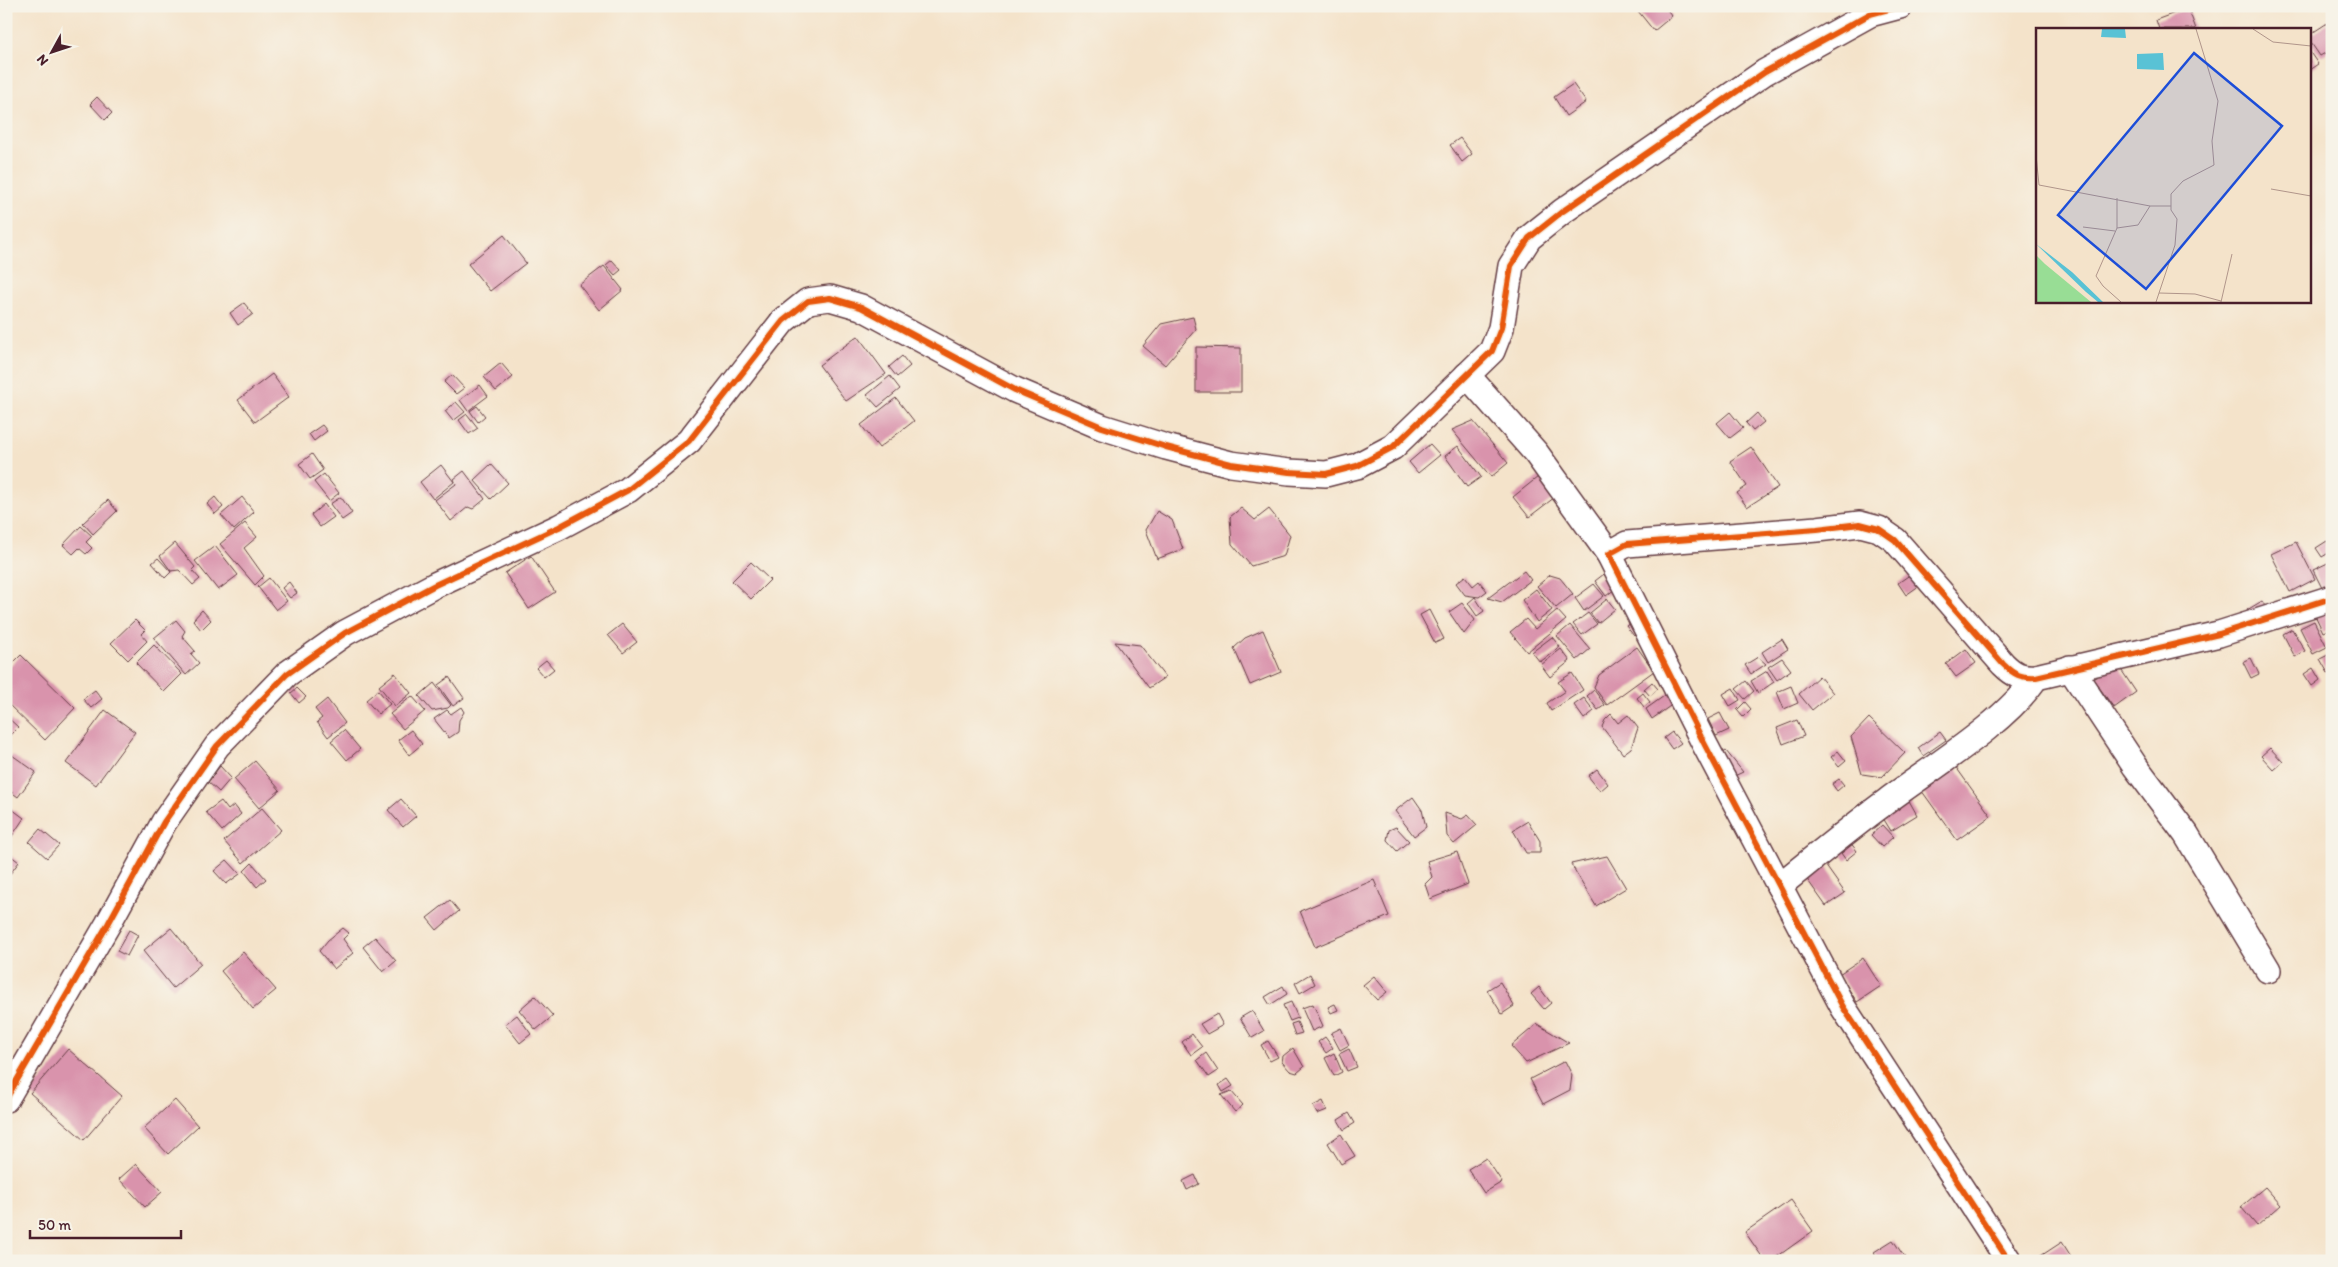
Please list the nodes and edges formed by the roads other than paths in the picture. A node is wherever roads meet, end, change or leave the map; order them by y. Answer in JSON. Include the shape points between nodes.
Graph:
{"nodes":[{"id":1,"x":1900,"y":6,"type":"edge"},
{"id":2,"x":1467,"y":375,"type":"junction"},
{"id":3,"x":1609,"y":554,"type":"junction"},
{"id":4,"x":2332,"y":598,"type":"edge"},
{"id":5,"x":2070,"y":668,"type":"junction"},
{"id":6,"x":2036,"y":677,"type":"junction"},
{"id":7,"x":1779,"y":886,"type":"junction"},
{"id":8,"x":2268,"y":970,"type":"dead end"},
{"id":9,"x":6,"y":1099,"type":"edge"},
{"id":10,"x":2009,"y":1261,"type":"edge"}],
"edges":[{"from":1,"to":2,"type":"street","via":[[1870,14],[1765,72],[1563,211],[1529,238],[1511,266],[1501,328],[1492,351]]},
{"from":2,"to":3,"type":"street","via":[[1536,453]]},
{"from":2,"to":9,"type":"street","via":[[1393,448],[1357,466],[1326,474],[1289,472],[1231,464],[1102,427],[1015,390],[861,307],[830,298],[808,301],[783,321],[689,441],[628,490],[345,633],[287,674],[217,746],[164,822]]},
{"from":3,"to":6,"type":"street","via":[[1628,544],[1860,524],[1895,540],[2013,674]]},
{"from":3,"to":7,"type":"street"},
{"from":4,"to":5,"type":"street","via":[[2219,634]]},
{"from":5,"to":6,"type":"street"},
{"from":5,"to":8,"type":"street","via":[[2135,766],[2186,834]]},
{"from":6,"to":7,"type":"street","via":[[2028,690],[1974,736]]},
{"from":7,"to":10,"type":"street","via":[[1843,1007]]}]}
